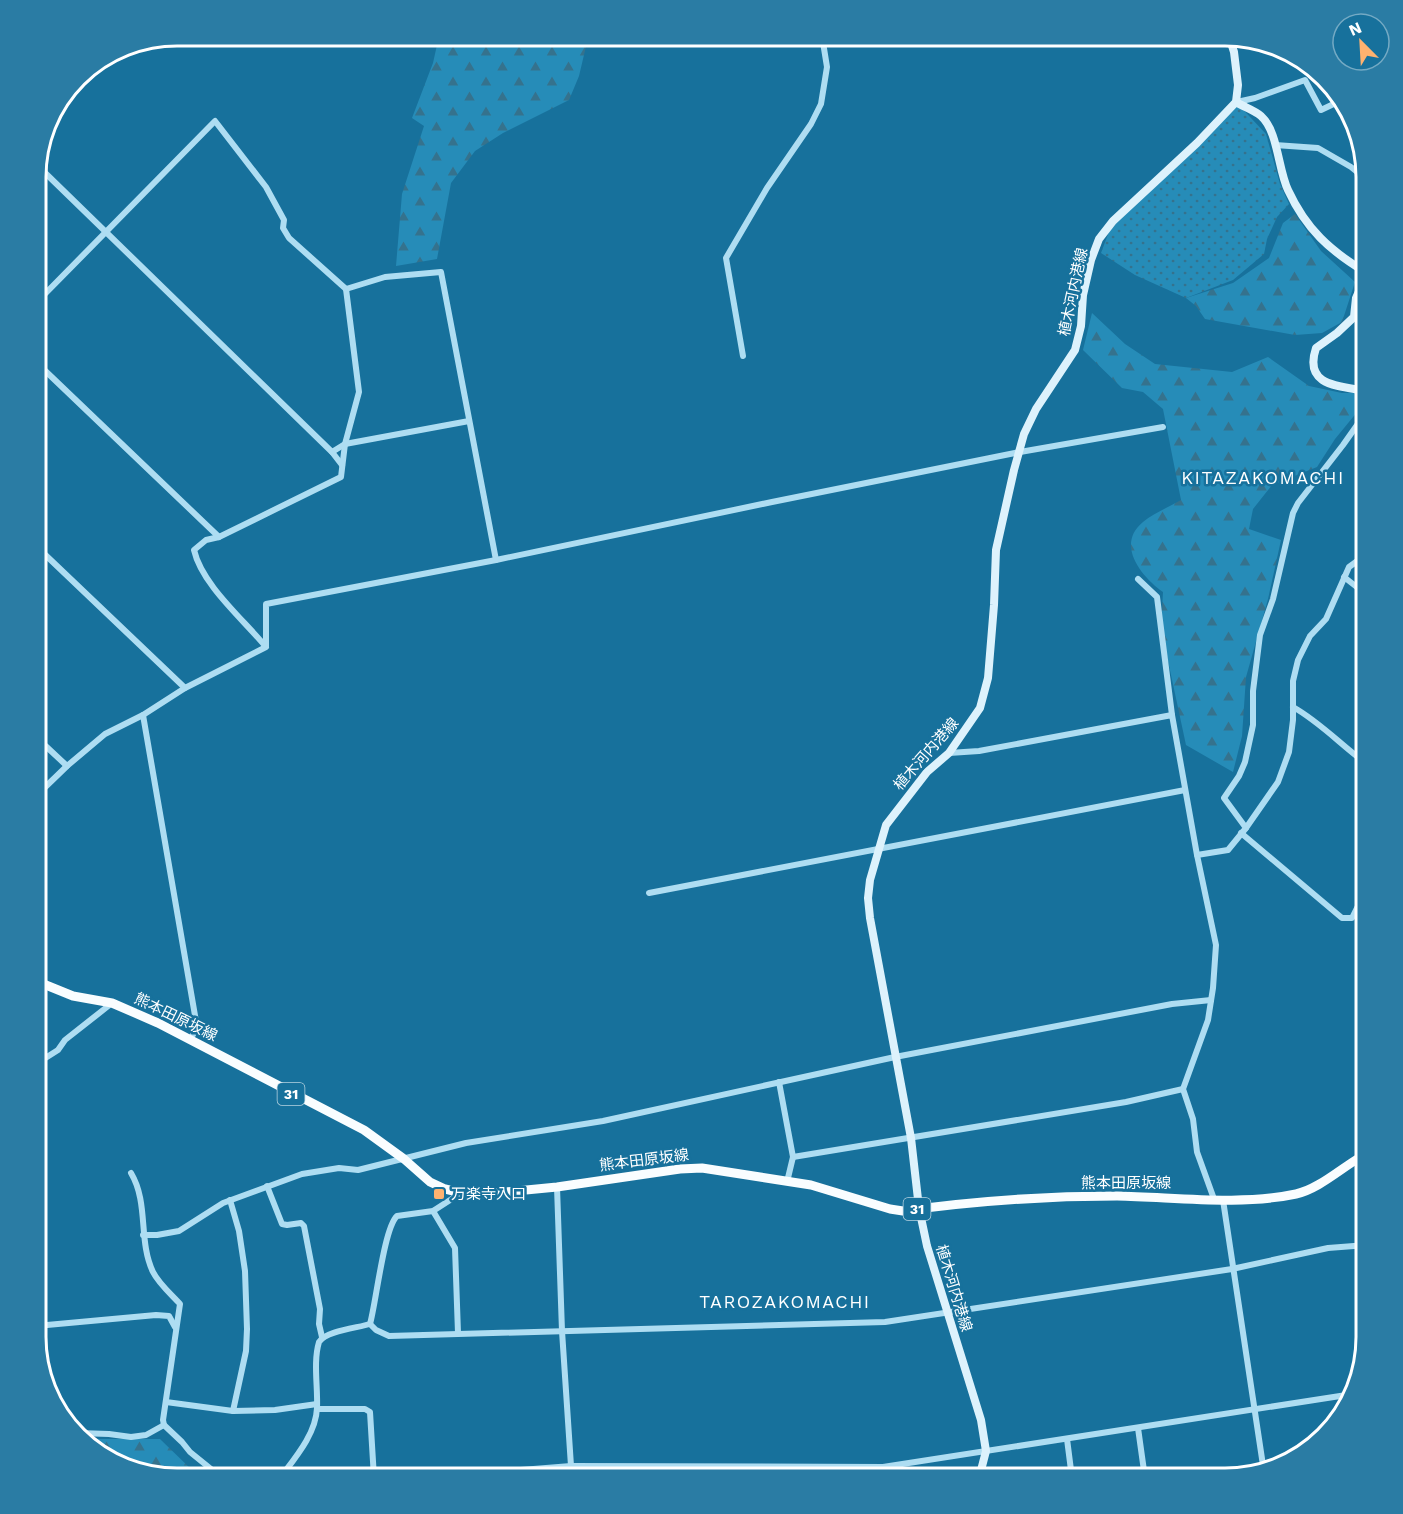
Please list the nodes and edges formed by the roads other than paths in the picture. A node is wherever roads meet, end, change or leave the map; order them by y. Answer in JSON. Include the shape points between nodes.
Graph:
{"nodes":[{"id":1,"x":824,"y":47,"type":"edge"},
{"id":2,"x":1232,"y":47,"type":"edge"},
{"id":3,"x":1236,"y":102,"type":"junction"},
{"id":4,"x":1333,"y":104,"type":"edge"},
{"id":5,"x":1275,"y":145,"type":"junction"},
{"id":6,"x":1356,"y":171,"type":"edge"},
{"id":7,"x":47,"y":175,"type":"edge"},
{"id":8,"x":106,"y":233,"type":"junction"},
{"id":9,"x":1356,"y":266,"type":"edge"},
{"id":10,"x":346,"y":289,"type":"junction"},
{"id":11,"x":47,"y":292,"type":"edge"},
{"id":12,"x":1356,"y":297,"type":"edge"},
{"id":13,"x":742,"y":356,"type":"dead end"},
{"id":14,"x":47,"y":372,"type":"edge"},
{"id":15,"x":1356,"y":389,"type":"edge"},
{"id":16,"x":469,"y":421,"type":"junction"},
{"id":17,"x":1163,"y":427,"type":"dead end"},
{"id":18,"x":1356,"y":427,"type":"edge"},
{"id":19,"x":345,"y":444,"type":"junction"},
{"id":20,"x":332,"y":452,"type":"junction"},
{"id":21,"x":1020,"y":452,"type":"junction"},
{"id":22,"x":342,"y":465,"type":"junction"},
{"id":23,"x":219,"y":537,"type":"junction"},
{"id":24,"x":47,"y":556,"type":"edge"},
{"id":25,"x":496,"y":560,"type":"junction"},
{"id":26,"x":1356,"y":562,"type":"edge"},
{"id":27,"x":1344,"y":577,"type":"junction"},
{"id":28,"x":1138,"y":579,"type":"dead end"},
{"id":29,"x":1356,"y":586,"type":"edge"},
{"id":30,"x":266,"y":647,"type":"junction"},
{"id":31,"x":185,"y":688,"type":"junction"},
{"id":32,"x":1293,"y":707,"type":"junction"},
{"id":33,"x":143,"y":715,"type":"junction"},
{"id":34,"x":1172,"y":715,"type":"junction"},
{"id":35,"x":47,"y":747,"type":"edge"},
{"id":36,"x":949,"y":753,"type":"junction"},
{"id":37,"x":1356,"y":755,"type":"edge"},
{"id":38,"x":67,"y":766,"type":"junction"},
{"id":39,"x":46,"y":786,"type":"edge"},
{"id":40,"x":1185,"y":790,"type":"junction"},
{"id":41,"x":1244,"y":830,"type":"junction"},
{"id":42,"x":877,"y":850,"type":"junction"},
{"id":43,"x":1197,"y":855,"type":"junction"},
{"id":44,"x":649,"y":893,"type":"dead end"},
{"id":45,"x":1356,"y":910,"type":"edge"},
{"id":46,"x":46,"y":985,"type":"edge"},
{"id":47,"x":1211,"y":1000,"type":"junction"},
{"id":48,"x":112,"y":1003,"type":"junction"},
{"id":49,"x":190,"y":1040,"type":"junction"},
{"id":50,"x":46,"y":1057,"type":"edge"},
{"id":51,"x":895,"y":1057,"type":"junction"},
{"id":52,"x":779,"y":1082,"type":"junction"},
{"id":53,"x":1183,"y":1089,"type":"junction"},
{"id":54,"x":911,"y":1138,"type":"junction"},
{"id":55,"x":793,"y":1157,"type":"junction"},
{"id":56,"x":404,"y":1159,"type":"junction"},
{"id":57,"x":1356,"y":1160,"type":"edge"},
{"id":58,"x":131,"y":1173,"type":"dead end"},
{"id":59,"x":788,"y":1182,"type":"junction"},
{"id":60,"x":267,"y":1186,"type":"junction"},
{"id":61,"x":558,"y":1187,"type":"junction"},
{"id":62,"x":462,"y":1193,"type":"junction"},
{"id":63,"x":1218,"y":1199,"type":"junction"},
{"id":64,"x":230,"y":1200,"type":"junction"},
{"id":65,"x":919,"y":1208,"type":"junction"},
{"id":66,"x":433,"y":1211,"type":"junction"},
{"id":67,"x":143,"y":1235,"type":"junction"},
{"id":68,"x":1356,"y":1246,"type":"edge"},
{"id":69,"x":1232,"y":1269,"type":"junction"},
{"id":70,"x":948,"y":1311,"type":"junction"},
{"id":71,"x":370,"y":1324,"type":"junction"},
{"id":72,"x":46,"y":1325,"type":"edge"},
{"id":73,"x":176,"y":1328,"type":"junction"},
{"id":74,"x":562,"y":1331,"type":"junction"},
{"id":75,"x":458,"y":1334,"type":"junction"},
{"id":76,"x":322,"y":1337,"type":"junction"},
{"id":77,"x":1342,"y":1396,"type":"edge"},
{"id":78,"x":166,"y":1402,"type":"junction"},
{"id":79,"x":317,"y":1407,"type":"junction"},
{"id":80,"x":1255,"y":1410,"type":"junction"},
{"id":81,"x":233,"y":1411,"type":"junction"},
{"id":82,"x":164,"y":1425,"type":"junction"},
{"id":83,"x":1138,"y":1428,"type":"junction"},
{"id":84,"x":89,"y":1433,"type":"edge"},
{"id":85,"x":1067,"y":1439,"type":"junction"},
{"id":86,"x":986,"y":1451,"type":"junction"},
{"id":87,"x":1263,"y":1462,"type":"edge"},
{"id":88,"x":571,"y":1466,"type":"junction"},
{"id":89,"x":210,"y":1468,"type":"edge"},
{"id":90,"x":287,"y":1468,"type":"edge"},
{"id":91,"x":373,"y":1468,"type":"edge"},
{"id":92,"x":546,"y":1468,"type":"edge"},
{"id":93,"x":982,"y":1468,"type":"edge"},
{"id":94,"x":1071,"y":1468,"type":"edge"},
{"id":95,"x":1144,"y":1468,"type":"edge"}],
"edges":[{"from":1,"to":13,"type":"street","via":[[827,67],[821,104],[726,258]]},
{"from":2,"to":3,"type":"main road","via":[[1238,85]]},
{"from":3,"to":4,"type":"street","via":[[1305,80],[1321,110]]},
{"from":3,"to":5,"type":"main road","via":[[1262,117]]},
{"from":3,"to":21,"type":"main road","name":"植木河内港線","via":[[1099,238],[1083,295],[1075,350],[1036,409]]},
{"from":5,"to":6,"type":"street","via":[[1317,148]]},
{"from":5,"to":9,"type":"main road","via":[[1286,187],[1309,225],[1340,257]]},
{"from":7,"to":8,"type":"street"},
{"from":8,"to":10,"type":"street","via":[[215,121],[266,187],[289,238]]},
{"from":8,"to":11,"type":"street"},
{"from":8,"to":20,"type":"street"},
{"from":10,"to":16,"type":"street","via":[[385,277],[441,272]]},
{"from":10,"to":19,"type":"street","via":[[359,392]]},
{"from":12,"to":15,"type":"main road","via":[[1354,317],[1316,348],[1313,362],[1313,370],[1322,381]]},
{"from":14,"to":23,"type":"street"},
{"from":16,"to":19,"type":"street"},
{"from":16,"to":25,"type":"street"},
{"from":17,"to":21,"type":"street"},
{"from":18,"to":41,"type":"street","via":[[1293,513],[1260,635],[1253,725],[1245,762],[1224,798]]},
{"from":19,"to":20,"type":"street"},
{"from":19,"to":22,"type":"street"},
{"from":20,"to":22,"type":"street"},
{"from":21,"to":25,"type":"street"},
{"from":21,"to":36,"type":"main road","name":"植木河内港線","via":[[996,550],[988,678],[980,708]]},
{"from":22,"to":23,"type":"street","via":[[341,477]]},
{"from":23,"to":30,"type":"street","via":[[194,550],[197,562]]},
{"from":24,"to":31,"type":"street"},
{"from":25,"to":30,"type":"street","via":[[266,604]]},
{"from":26,"to":27,"type":"street"},
{"from":27,"to":29,"type":"street"},
{"from":27,"to":32,"type":"street","via":[[1326,619],[1310,636],[1298,660]]},
{"from":28,"to":34,"type":"street","via":[[1157,597]]},
{"from":30,"to":31,"type":"street"},
{"from":31,"to":33,"type":"street"},
{"from":32,"to":37,"type":"street"},
{"from":32,"to":41,"type":"street","via":[[1289,752],[1278,782]]},
{"from":33,"to":38,"type":"street","via":[[105,734]]},
{"from":33,"to":49,"type":"street","via":[[197,1027]]},
{"from":34,"to":36,"type":"street","via":[[979,752]]},
{"from":34,"to":40,"type":"street"},
{"from":35,"to":38,"type":"street"},
{"from":36,"to":42,"type":"main road","name":"植木河内港線","via":[[927,772],[886,825]]},
{"from":38,"to":39,"type":"street"},
{"from":40,"to":42,"type":"street"},
{"from":40,"to":43,"type":"street"},
{"from":41,"to":43,"type":"street","via":[[1228,850]]},
{"from":41,"to":45,"type":"street","via":[[1342,918],[1352,918]]},
{"from":42,"to":44,"type":"street"},
{"from":42,"to":51,"type":"main road","name":"植木河内港線","via":[[869,908]]},
{"from":43,"to":47,"type":"street","via":[[1216,945]]},
{"from":46,"to":48,"type":"main road","name":"熊本田原坂線","number":"31","via":[[73,996]]},
{"from":47,"to":51,"type":"street"},
{"from":47,"to":53,"type":"street","via":[[1208,1020]]},
{"from":48,"to":49,"type":"main road","name":"熊本田原坂線","number":"31"},
{"from":48,"to":50,"type":"street"},
{"from":49,"to":56,"type":"main road","name":"熊本田原坂線","number":"31","via":[[364,1130]]},
{"from":51,"to":52,"type":"street"},
{"from":51,"to":54,"type":"main road","name":"植木河内港線"},
{"from":52,"to":55,"type":"street"},
{"from":52,"to":56,"type":"street","via":[[603,1121],[466,1143]]},
{"from":53,"to":54,"type":"street"},
{"from":53,"to":63,"type":"street","via":[[1193,1119],[1197,1152]]},
{"from":54,"to":55,"type":"street"},
{"from":54,"to":65,"type":"main road","name":"植木河内港線"},
{"from":55,"to":59,"type":"street"},
{"from":56,"to":60,"type":"street","via":[[358,1170],[339,1168],[302,1174]]},
{"from":56,"to":62,"type":"main road","name":"熊本田原坂線","number":"31","via":[[430,1182]]},
{"from":57,"to":63,"type":"main road","name":"熊本田原坂線","number":"31","via":[[1298,1194]]},
{"from":58,"to":67,"type":"street","via":[[137,1183]]},
{"from":59,"to":61,"type":"main road","name":"熊本田原坂線","number":"31","via":[[702,1168]]},
{"from":59,"to":65,"type":"main road","name":"熊本田原坂線","number":"31","via":[[890,1209]]},
{"from":60,"to":64,"type":"street"},
{"from":60,"to":76,"type":"street","via":[[282,1224],[304,1226]]},
{"from":61,"to":62,"type":"main road","name":"熊本田原坂線","number":"31"},
{"from":61,"to":74,"type":"street"},
{"from":62,"to":66,"type":"street"},
{"from":63,"to":65,"type":"main road","name":"熊本田原坂線","number":"31","via":[[1024,1197]]},
{"from":63,"to":69,"type":"street"},
{"from":64,"to":67,"type":"street","via":[[179,1230]]},
{"from":64,"to":81,"type":"street","via":[[245,1271],[248,1329]]},
{"from":65,"to":70,"type":"main road","name":"植木河内港線"},
{"from":66,"to":71,"type":"street","via":[[392,1220]]},
{"from":66,"to":75,"type":"street","via":[[455,1248]]},
{"from":67,"to":73,"type":"street","via":[[154,1274],[180,1304]]},
{"from":68,"to":69,"type":"street","via":[[1328,1248]]},
{"from":69,"to":70,"type":"street"},
{"from":69,"to":80,"type":"street"},
{"from":70,"to":74,"type":"street","via":[[885,1322]]},
{"from":70,"to":86,"type":"main road","name":"植木河内港線","via":[[981,1420]]},
{"from":71,"to":75,"type":"street","via":[[388,1336]]},
{"from":71,"to":76,"type":"street"},
{"from":72,"to":73,"type":"street","via":[[156,1315],[169,1316]]},
{"from":73,"to":78,"type":"street"},
{"from":74,"to":75,"type":"street"},
{"from":74,"to":88,"type":"street"},
{"from":76,"to":79,"type":"street","via":[[317,1348]]},
{"from":77,"to":80,"type":"street"},
{"from":78,"to":81,"type":"street"},
{"from":78,"to":82,"type":"street"},
{"from":79,"to":81,"type":"street"},
{"from":79,"to":90,"type":"street","via":[[304,1444]]},
{"from":79,"to":91,"type":"street","via":[[370,1412]]},
{"from":80,"to":83,"type":"street"},
{"from":80,"to":87,"type":"street"},
{"from":82,"to":84,"type":"street","via":[[146,1435],[131,1437]]},
{"from":82,"to":89,"type":"street"},
{"from":83,"to":85,"type":"street"},
{"from":83,"to":95,"type":"street"},
{"from":85,"to":86,"type":"street"},
{"from":85,"to":94,"type":"street"},
{"from":86,"to":88,"type":"street","via":[[883,1467]]},
{"from":86,"to":93,"type":"main road","name":"植木河内港線"},
{"from":88,"to":92,"type":"street"}]}
